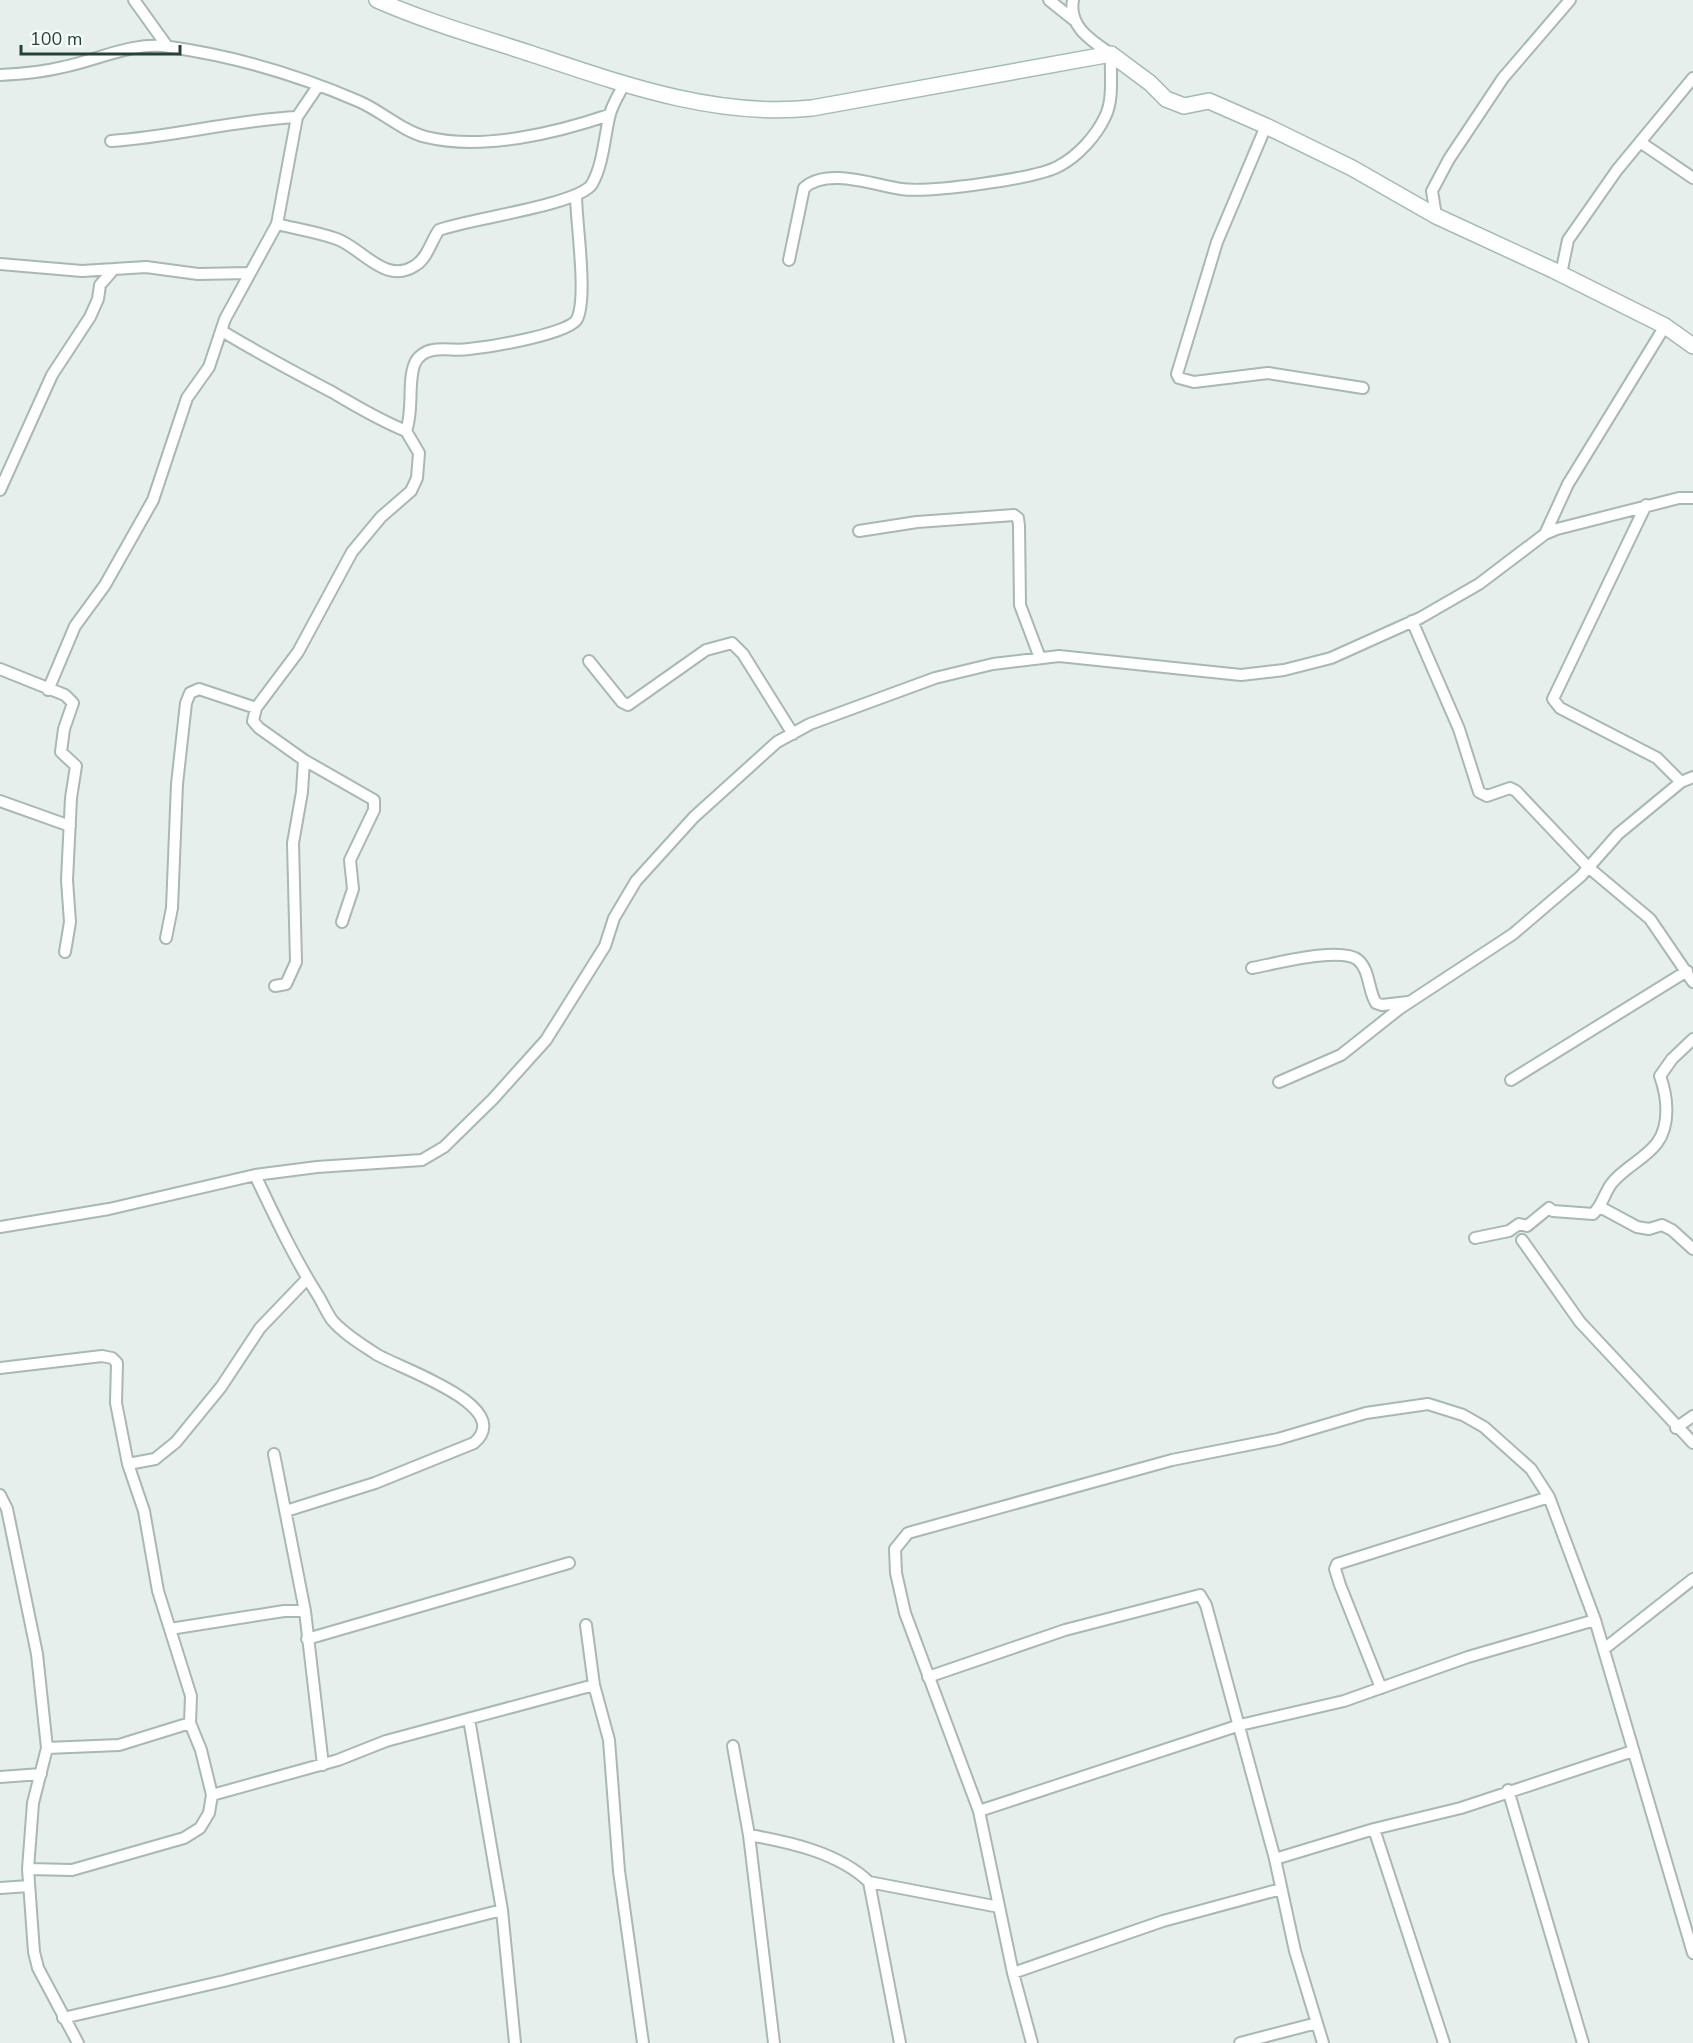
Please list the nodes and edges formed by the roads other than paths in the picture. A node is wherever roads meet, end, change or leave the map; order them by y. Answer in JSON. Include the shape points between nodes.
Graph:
{"nodes":[{"id":1,"x":134,"y":0,"type":"edge"},
{"id":2,"x":377,"y":0,"type":"edge"},
{"id":3,"x":1049,"y":0,"type":"edge"},
{"id":4,"x":1073,"y":0,"type":"edge"},
{"id":5,"x":1570,"y":0,"type":"edge"},
{"id":6,"x":1074,"y":20,"type":"junction"},
{"id":7,"x":167,"y":46,"type":"junction"},
{"id":8,"x":1111,"y":54,"type":"junction"},
{"id":9,"x":0,"y":75,"type":"edge"},
{"id":10,"x":1693,"y":78,"type":"edge"},
{"id":11,"x":624,"y":84,"type":"junction"},
{"id":12,"x":318,"y":86,"type":"junction"},
{"id":13,"x":609,"y":115,"type":"junction"},
{"id":14,"x":297,"y":117,"type":"junction"},
{"id":15,"x":1266,"y":126,"type":"junction"},
{"id":16,"x":111,"y":141,"type":"dead end"},
{"id":17,"x":1640,"y":142,"type":"junction"},
{"id":18,"x":1693,"y":178,"type":"edge"},
{"id":19,"x":576,"y":195,"type":"junction"},
{"id":20,"x":1436,"y":216,"type":"junction"},
{"id":21,"x":278,"y":224,"type":"junction"},
{"id":22,"x":789,"y":261,"type":"dead end"},
{"id":23,"x":0,"y":264,"type":"edge"},
{"id":24,"x":114,"y":269,"type":"junction"},
{"id":25,"x":82,"y":271,"type":"junction"},
{"id":26,"x":250,"y":273,"type":"junction"},
{"id":27,"x":1561,"y":274,"type":"junction"},
{"id":28,"x":100,"y":285,"type":"junction"},
{"id":29,"x":1665,"y":326,"type":"junction"},
{"id":30,"x":222,"y":331,"type":"junction"},
{"id":31,"x":1693,"y":346,"type":"edge"},
{"id":32,"x":1363,"y":388,"type":"dead end"},
{"id":33,"x":406,"y":431,"type":"junction"},
{"id":34,"x":0,"y":490,"type":"edge"},
{"id":35,"x":1693,"y":498,"type":"edge"},
{"id":36,"x":1647,"y":505,"type":"junction"},
{"id":37,"x":859,"y":531,"type":"dead end"},
{"id":38,"x":1545,"y":534,"type":"junction"},
{"id":39,"x":1412,"y":621,"type":"junction"},
{"id":40,"x":1040,"y":658,"type":"junction"},
{"id":41,"x":589,"y":661,"type":"dead end"},
{"id":42,"x":0,"y":669,"type":"edge"},
{"id":43,"x":48,"y":690,"type":"junction"},
{"id":44,"x":256,"y":708,"type":"junction"},
{"id":45,"x":793,"y":734,"type":"junction"},
{"id":46,"x":304,"y":760,"type":"junction"},
{"id":47,"x":1693,"y":777,"type":"edge"},
{"id":48,"x":1681,"y":782,"type":"junction"},
{"id":49,"x":0,"y":801,"type":"edge"},
{"id":50,"x":70,"y":826,"type":"junction"},
{"id":51,"x":1588,"y":867,"type":"junction"},
{"id":52,"x":342,"y":922,"type":"dead end"},
{"id":53,"x":166,"y":938,"type":"dead end"},
{"id":54,"x":65,"y":952,"type":"dead end"},
{"id":55,"x":1252,"y":968,"type":"dead end"},
{"id":56,"x":1687,"y":971,"type":"junction"},
{"id":57,"x":1693,"y":982,"type":"edge"},
{"id":58,"x":275,"y":986,"type":"dead end"},
{"id":59,"x":1411,"y":1002,"type":"junction"},
{"id":60,"x":1693,"y":1039,"type":"edge"},
{"id":61,"x":1511,"y":1080,"type":"dead end"},
{"id":62,"x":1279,"y":1082,"type":"dead end"},
{"id":63,"x":255,"y":1175,"type":"junction"},
{"id":64,"x":1600,"y":1207,"type":"junction"},
{"id":65,"x":0,"y":1227,"type":"edge"},
{"id":66,"x":1474,"y":1239,"type":"dead end"},
{"id":67,"x":1522,"y":1240,"type":"dead end"},
{"id":68,"x":1693,"y":1249,"type":"edge"},
{"id":69,"x":306,"y":1280,"type":"junction"},
{"id":70,"x":0,"y":1368,"type":"edge"},
{"id":71,"x":1693,"y":1416,"type":"edge"},
{"id":72,"x":1676,"y":1428,"type":"junction"},
{"id":73,"x":1693,"y":1443,"type":"edge"},
{"id":74,"x":274,"y":1454,"type":"dead end"},
{"id":75,"x":129,"y":1464,"type":"junction"},
{"id":76,"x":0,"y":1495,"type":"edge"},
{"id":77,"x":1549,"y":1497,"type":"junction"},
{"id":78,"x":286,"y":1511,"type":"junction"},
{"id":79,"x":569,"y":1563,"type":"dead end"},
{"id":80,"x":1693,"y":1579,"type":"edge"},
{"id":81,"x":305,"y":1611,"type":"junction"},
{"id":82,"x":1595,"y":1620,"type":"junction"},
{"id":83,"x":586,"y":1625,"type":"dead end"},
{"id":84,"x":170,"y":1629,"type":"junction"},
{"id":85,"x":307,"y":1639,"type":"junction"},
{"id":86,"x":1604,"y":1648,"type":"junction"},
{"id":87,"x":928,"y":1677,"type":"junction"},
{"id":88,"x":594,"y":1685,"type":"junction"},
{"id":89,"x":1381,"y":1688,"type":"junction"},
{"id":90,"x":469,"y":1719,"type":"junction"},
{"id":91,"x":190,"y":1723,"type":"junction"},
{"id":92,"x":1240,"y":1725,"type":"junction"},
{"id":93,"x":733,"y":1746,"type":"dead end"},
{"id":94,"x":47,"y":1748,"type":"junction"},
{"id":95,"x":1632,"y":1750,"type":"junction"},
{"id":96,"x":323,"y":1765,"type":"junction"},
{"id":97,"x":41,"y":1774,"type":"junction"},
{"id":98,"x":0,"y":1777,"type":"edge"},
{"id":99,"x":1508,"y":1790,"type":"junction"},
{"id":100,"x":212,"y":1795,"type":"junction"},
{"id":101,"x":979,"y":1811,"type":"junction"},
{"id":102,"x":1374,"y":1829,"type":"junction"},
{"id":103,"x":749,"y":1835,"type":"junction"},
{"id":104,"x":1275,"y":1859,"type":"junction"},
{"id":105,"x":28,"y":1869,"type":"junction"},
{"id":106,"x":869,"y":1882,"type":"junction"},
{"id":107,"x":29,"y":1886,"type":"junction"},
{"id":108,"x":0,"y":1888,"type":"edge"},
{"id":109,"x":1281,"y":1889,"type":"junction"},
{"id":110,"x":999,"y":1907,"type":"junction"},
{"id":111,"x":502,"y":1910,"type":"junction"},
{"id":112,"x":1693,"y":1953,"type":"edge"},
{"id":113,"x":1013,"y":1973,"type":"junction"},
{"id":114,"x":63,"y":2018,"type":"junction"},
{"id":115,"x":1317,"y":2023,"type":"junction"},
{"id":116,"x":78,"y":2043,"type":"edge"},
{"id":117,"x":515,"y":2043,"type":"edge"},
{"id":118,"x":644,"y":2043,"type":"edge"},
{"id":119,"x":774,"y":2043,"type":"edge"},
{"id":120,"x":900,"y":2043,"type":"edge"},
{"id":121,"x":1032,"y":2043,"type":"edge"},
{"id":122,"x":1240,"y":2043,"type":"edge"},
{"id":123,"x":1323,"y":2043,"type":"edge"},
{"id":124,"x":1444,"y":2043,"type":"edge"},
{"id":125,"x":1583,"y":2043,"type":"edge"}],
"edges":[{"from":1,"to":7,"type":"street"},
{"from":2,"to":11,"type":"street"},
{"from":3,"to":6,"type":"street"},
{"from":4,"to":6,"type":"street"},
{"from":5,"to":20,"type":"street","via":[[1503,78],[1449,159],[1432,191]]},
{"from":6,"to":8,"type":"street","via":[[1088,38]]},
{"from":7,"to":9,"type":"street","via":[[131,47],[64,67]]},
{"from":7,"to":12,"type":"street","via":[[229,57]]},
{"from":8,"to":11,"type":"street","via":[[777,112],[711,104]]},
{"from":8,"to":15,"type":"street","via":[[1166,99],[1184,106],[1209,102]]},
{"from":8,"to":22,"type":"street","via":[[1106,117],[1074,158],[1057,168],[1032,174],[942,188],[904,189],[838,179],[814,180],[804,188]]},
{"from":10,"to":17,"type":"street"},
{"from":11,"to":13,"type":"street"},
{"from":12,"to":13,"type":"street","via":[[364,103],[423,136],[451,141],[481,141],[567,129]]},
{"from":12,"to":14,"type":"street"},
{"from":13,"to":19,"type":"street","via":[[602,158],[594,178],[590,187]]},
{"from":14,"to":16,"type":"street"},
{"from":14,"to":21,"type":"street"},
{"from":15,"to":20,"type":"street","via":[[1352,168]]},
{"from":15,"to":32,"type":"street","via":[[1216,242],[1177,374],[1194,382],[1268,373]]},
{"from":17,"to":18,"type":"street"},
{"from":17,"to":27,"type":"street","via":[[1568,240]]},
{"from":19,"to":21,"type":"street","via":[[439,230],[418,264],[399,272],[387,270],[339,239]]},
{"from":19,"to":33,"type":"street","via":[[580,298],[577,320],[569,328],[502,344],[422,354],[415,364],[412,416]]},
{"from":20,"to":27,"type":"street"},
{"from":21,"to":26,"type":"street"},
{"from":23,"to":25,"type":"street"},
{"from":24,"to":25,"type":"street"},
{"from":24,"to":26,"type":"street"},
{"from":24,"to":28,"type":"street"},
{"from":25,"to":28,"type":"street"},
{"from":26,"to":30,"type":"street"},
{"from":27,"to":29,"type":"street"},
{"from":28,"to":34,"type":"street","via":[[94,308],[52,375]]},
{"from":29,"to":31,"type":"street"},
{"from":29,"to":38,"type":"street","via":[[1568,484]]},
{"from":30,"to":33,"type":"street","via":[[372,417]]},
{"from":30,"to":43,"type":"street","via":[[209,367],[180,415],[159,486],[105,585],[75,626]]},
{"from":33,"to":44,"type":"street","via":[[419,453],[417,478],[411,491],[381,517],[352,552],[298,651]]},
{"from":35,"to":36,"type":"street"},
{"from":36,"to":38,"type":"street"},
{"from":36,"to":48,"type":"street","via":[[1554,699],[1557,706],[1575,717],[1657,758]]},
{"from":37,"to":40,"type":"street","via":[[1014,515],[1019,526],[1020,605]]},
{"from":38,"to":39,"type":"street","via":[[1479,584]]},
{"from":39,"to":40,"type":"street","via":[[1331,658],[1252,674],[1059,656]]},
{"from":39,"to":51,"type":"street","via":[[1459,729],[1479,792],[1487,796],[1512,788]]},
{"from":40,"to":45,"type":"street","via":[[935,678],[810,724]]},
{"from":41,"to":45,"type":"street","via":[[628,705],[706,650],[732,643],[743,654]]},
{"from":42,"to":43,"type":"street"},
{"from":43,"to":50,"type":"street","via":[[65,695],[73,703],[61,752],[76,766]]},
{"from":44,"to":46,"type":"street","via":[[253,721],[259,728]]},
{"from":44,"to":53,"type":"street","via":[[199,689],[190,693],[186,703],[177,784],[172,908]]},
{"from":45,"to":63,"type":"street","via":[[777,742],[694,817],[636,881],[614,918],[605,946],[546,1040],[444,1147],[422,1160]]},
{"from":46,"to":52,"type":"street","via":[[374,800],[374,810],[350,860],[353,889]]},
{"from":46,"to":58,"type":"street","via":[[293,843],[296,962],[286,984]]},
{"from":47,"to":48,"type":"street"},
{"from":48,"to":51,"type":"street","via":[[1618,834]]},
{"from":49,"to":50,"type":"street"},
{"from":50,"to":54,"type":"street","via":[[70,922]]},
{"from":51,"to":56,"type":"street","via":[[1650,919]]},
{"from":51,"to":59,"type":"street","via":[[1513,934]]},
{"from":55,"to":59,"type":"street","via":[[1320,954],[1350,957],[1364,968],[1376,1003]]},
{"from":56,"to":57,"type":"street"},
{"from":56,"to":61,"type":"street"},
{"from":59,"to":62,"type":"street","via":[[1341,1055]]},
{"from":60,"to":64,"type":"street","via":[[1660,1076],[1667,1096],[1659,1142],[1611,1184]]},
{"from":63,"to":65,"type":"street","via":[[120,1207]]},
{"from":63,"to":69,"type":"street"},
{"from":64,"to":66,"type":"street","via":[[1593,1214],[1550,1208],[1527,1227],[1519,1224],[1509,1231]]},
{"from":64,"to":68,"type":"street","via":[[1637,1227],[1662,1225]]},
{"from":67,"to":72,"type":"street","via":[[1580,1322]]},
{"from":69,"to":75,"type":"street","via":[[260,1328],[221,1387],[176,1442],[155,1459]]},
{"from":69,"to":78,"type":"street","via":[[342,1330],[395,1365],[466,1400],[484,1421],[483,1431],[474,1443],[375,1483]]},
{"from":70,"to":75,"type":"street","via":[[96,1356],[112,1358],[117,1364],[116,1403]]},
{"from":71,"to":72,"type":"street"},
{"from":72,"to":73,"type":"street"},
{"from":74,"to":78,"type":"street"},
{"from":75,"to":84,"type":"street","via":[[144,1511],[158,1591]]},
{"from":76,"to":94,"type":"street","via":[[7,1509],[37,1654]]},
{"from":77,"to":82,"type":"street"},
{"from":77,"to":87,"type":"street","via":[[1531,1469],[1484,1427],[1463,1415],[1428,1404],[1366,1413],[1278,1439],[1172,1460],[908,1533],[895,1549],[896,1573],[905,1613]]},
{"from":77,"to":89,"type":"street","via":[[1337,1564],[1340,1585]]},
{"from":78,"to":81,"type":"street"},
{"from":79,"to":85,"type":"street"},
{"from":80,"to":86,"type":"street"},
{"from":81,"to":84,"type":"street"},
{"from":81,"to":85,"type":"street"},
{"from":82,"to":86,"type":"street"},
{"from":82,"to":89,"type":"street"},
{"from":83,"to":88,"type":"street"},
{"from":84,"to":91,"type":"street","via":[[191,1696]]},
{"from":85,"to":96,"type":"street"},
{"from":86,"to":95,"type":"street"},
{"from":87,"to":92,"type":"street","via":[[1065,1630],[1200,1595]]},
{"from":87,"to":101,"type":"street"},
{"from":88,"to":90,"type":"street"},
{"from":88,"to":118,"type":"street","via":[[609,1740],[619,1870]]},
{"from":89,"to":92,"type":"street","via":[[1344,1701]]},
{"from":90,"to":96,"type":"street","via":[[386,1741]]},
{"from":90,"to":111,"type":"street"},
{"from":91,"to":94,"type":"street","via":[[119,1745]]},
{"from":91,"to":100,"type":"street"},
{"from":92,"to":101,"type":"street"},
{"from":92,"to":104,"type":"street"},
{"from":93,"to":103,"type":"street"},
{"from":94,"to":97,"type":"street"},
{"from":95,"to":99,"type":"street"},
{"from":95,"to":112,"type":"street"},
{"from":96,"to":100,"type":"street"},
{"from":97,"to":98,"type":"street"},
{"from":97,"to":105,"type":"street","via":[[33,1803]]},
{"from":99,"to":102,"type":"street","via":[[1461,1808]]},
{"from":99,"to":125,"type":"street"},
{"from":100,"to":105,"type":"street","via":[[209,1813],[200,1828],[184,1838],[72,1870]]},
{"from":101,"to":110,"type":"street"},
{"from":102,"to":104,"type":"street"},
{"from":102,"to":124,"type":"street"},
{"from":103,"to":106,"type":"street","via":[[821,1853],[856,1869]]},
{"from":103,"to":119,"type":"street"},
{"from":104,"to":109,"type":"street"},
{"from":105,"to":107,"type":"street"},
{"from":106,"to":110,"type":"street"},
{"from":106,"to":120,"type":"street"},
{"from":107,"to":108,"type":"street"},
{"from":107,"to":114,"type":"street","via":[[36,1960]]},
{"from":109,"to":113,"type":"street","via":[[1163,1921]]},
{"from":109,"to":115,"type":"street"},
{"from":110,"to":113,"type":"street"},
{"from":111,"to":114,"type":"street","via":[[224,1982]]},
{"from":111,"to":117,"type":"street"},
{"from":113,"to":121,"type":"street"},
{"from":114,"to":116,"type":"street"},
{"from":115,"to":122,"type":"street"},
{"from":115,"to":123,"type":"street"}]}
